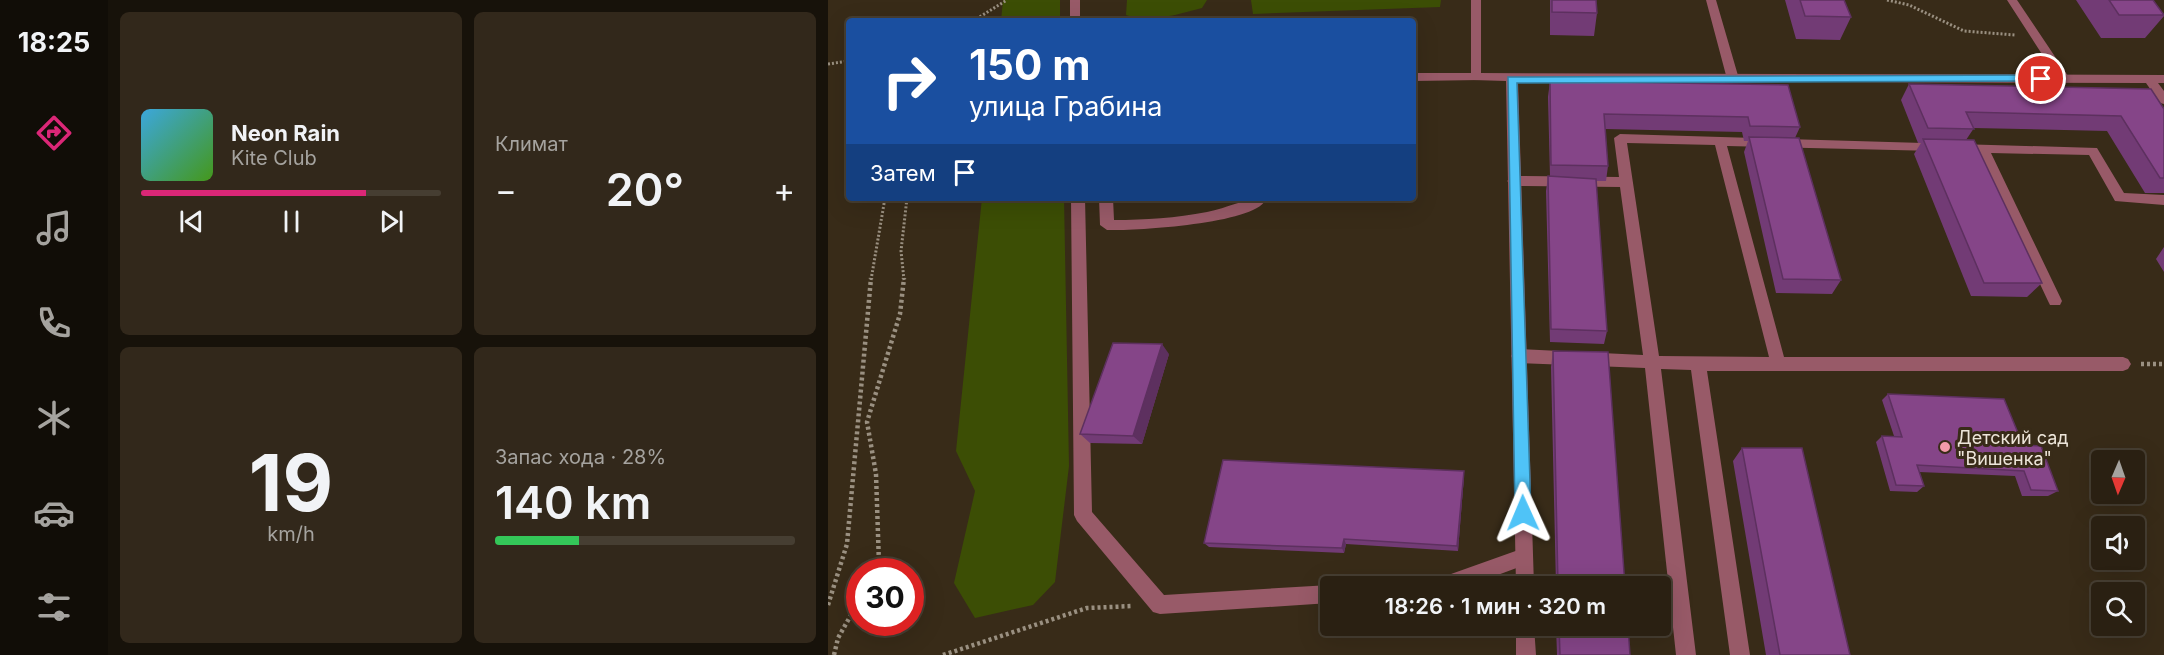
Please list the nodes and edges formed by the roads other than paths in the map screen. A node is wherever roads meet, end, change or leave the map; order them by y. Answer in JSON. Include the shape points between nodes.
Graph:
{"nodes":[{"id":1,"x":1075,"y":0,"type":"edge"},
{"id":2,"x":1476,"y":0,"type":"edge"},
{"id":3,"x":1711,"y":0,"type":"edge"},
{"id":4,"x":2012,"y":0,"type":"edge"},
{"id":5,"x":1075,"y":18,"type":"edge"},
{"id":6,"x":1416,"y":77,"type":"edge"},
{"id":7,"x":1477,"y":77,"type":"junction"},
{"id":8,"x":1512,"y":79,"type":"junction"},
{"id":9,"x":1733,"y":79,"type":"junction"},
{"id":10,"x":2064,"y":79,"type":"junction"},
{"id":11,"x":2149,"y":79,"type":"junction"},
{"id":12,"x":2164,"y":79,"type":"edge"},
{"id":13,"x":2164,"y":100,"type":"edge"},
{"id":14,"x":1720,"y":141,"type":"junction"},
{"id":15,"x":1982,"y":148,"type":"junction"},
{"id":16,"x":1514,"y":181,"type":"junction"},
{"id":17,"x":1626,"y":182,"type":"junction"},
{"id":18,"x":2164,"y":200,"type":"edge"},
{"id":19,"x":1078,"y":201,"type":"edge"},
{"id":20,"x":1106,"y":201,"type":"edge"},
{"id":21,"x":1259,"y":201,"type":"edge"},
{"id":22,"x":2055,"y":301,"type":"dead end"},
{"id":23,"x":1520,"y":356,"type":"junction"},
{"id":24,"x":1652,"y":362,"type":"junction"},
{"id":25,"x":1698,"y":364,"type":"junction"},
{"id":26,"x":1778,"y":364,"type":"junction"},
{"id":27,"x":2123,"y":364,"type":"dead end"},
{"id":28,"x":1524,"y":557,"type":"junction"},
{"id":29,"x":1472,"y":576,"type":"edge"},
{"id":30,"x":1524,"y":576,"type":"edge"},
{"id":31,"x":1320,"y":595,"type":"edge"},
{"id":32,"x":1526,"y":636,"type":"edge"},
{"id":33,"x":1526,"y":655,"type":"edge"},
{"id":34,"x":1686,"y":655,"type":"edge"},
{"id":35,"x":1740,"y":655,"type":"edge"}],
"edges":[{"from":1,"to":5,"type":"street"},
{"from":2,"to":7,"type":"street"},
{"from":3,"to":9,"type":"street"},
{"from":4,"to":10,"type":"street"},
{"from":6,"to":7,"type":"street"},
{"from":7,"to":8,"type":"street"},
{"from":8,"to":9,"type":"street"},
{"from":8,"to":16,"type":"street"},
{"from":9,"to":10,"type":"street"},
{"from":10,"to":11,"type":"street"},
{"from":11,"to":12,"type":"street"},
{"from":11,"to":13,"type":"street"},
{"from":14,"to":15,"type":"street"},
{"from":14,"to":17,"type":"street","via":[[1620,138]]},
{"from":14,"to":26,"type":"street"},
{"from":15,"to":18,"type":"street","via":[[2093,151],[2120,198]]},
{"from":15,"to":22,"type":"street"},
{"from":16,"to":17,"type":"street"},
{"from":16,"to":23,"type":"street"},
{"from":17,"to":24,"type":"street"},
{"from":19,"to":31,"type":"street","via":[[1083,515],[1160,605]]},
{"from":20,"to":21,"type":"street","via":[[1107,225],[1140,226],[1235,211]]},
{"from":23,"to":24,"type":"street"},
{"from":23,"to":28,"type":"street"},
{"from":24,"to":25,"type":"street"},
{"from":24,"to":34,"type":"street"},
{"from":25,"to":26,"type":"street"},
{"from":25,"to":35,"type":"street"},
{"from":26,"to":27,"type":"street"},
{"from":28,"to":29,"type":"street"},
{"from":28,"to":30,"type":"street"},
{"from":32,"to":33,"type":"street"}]}
